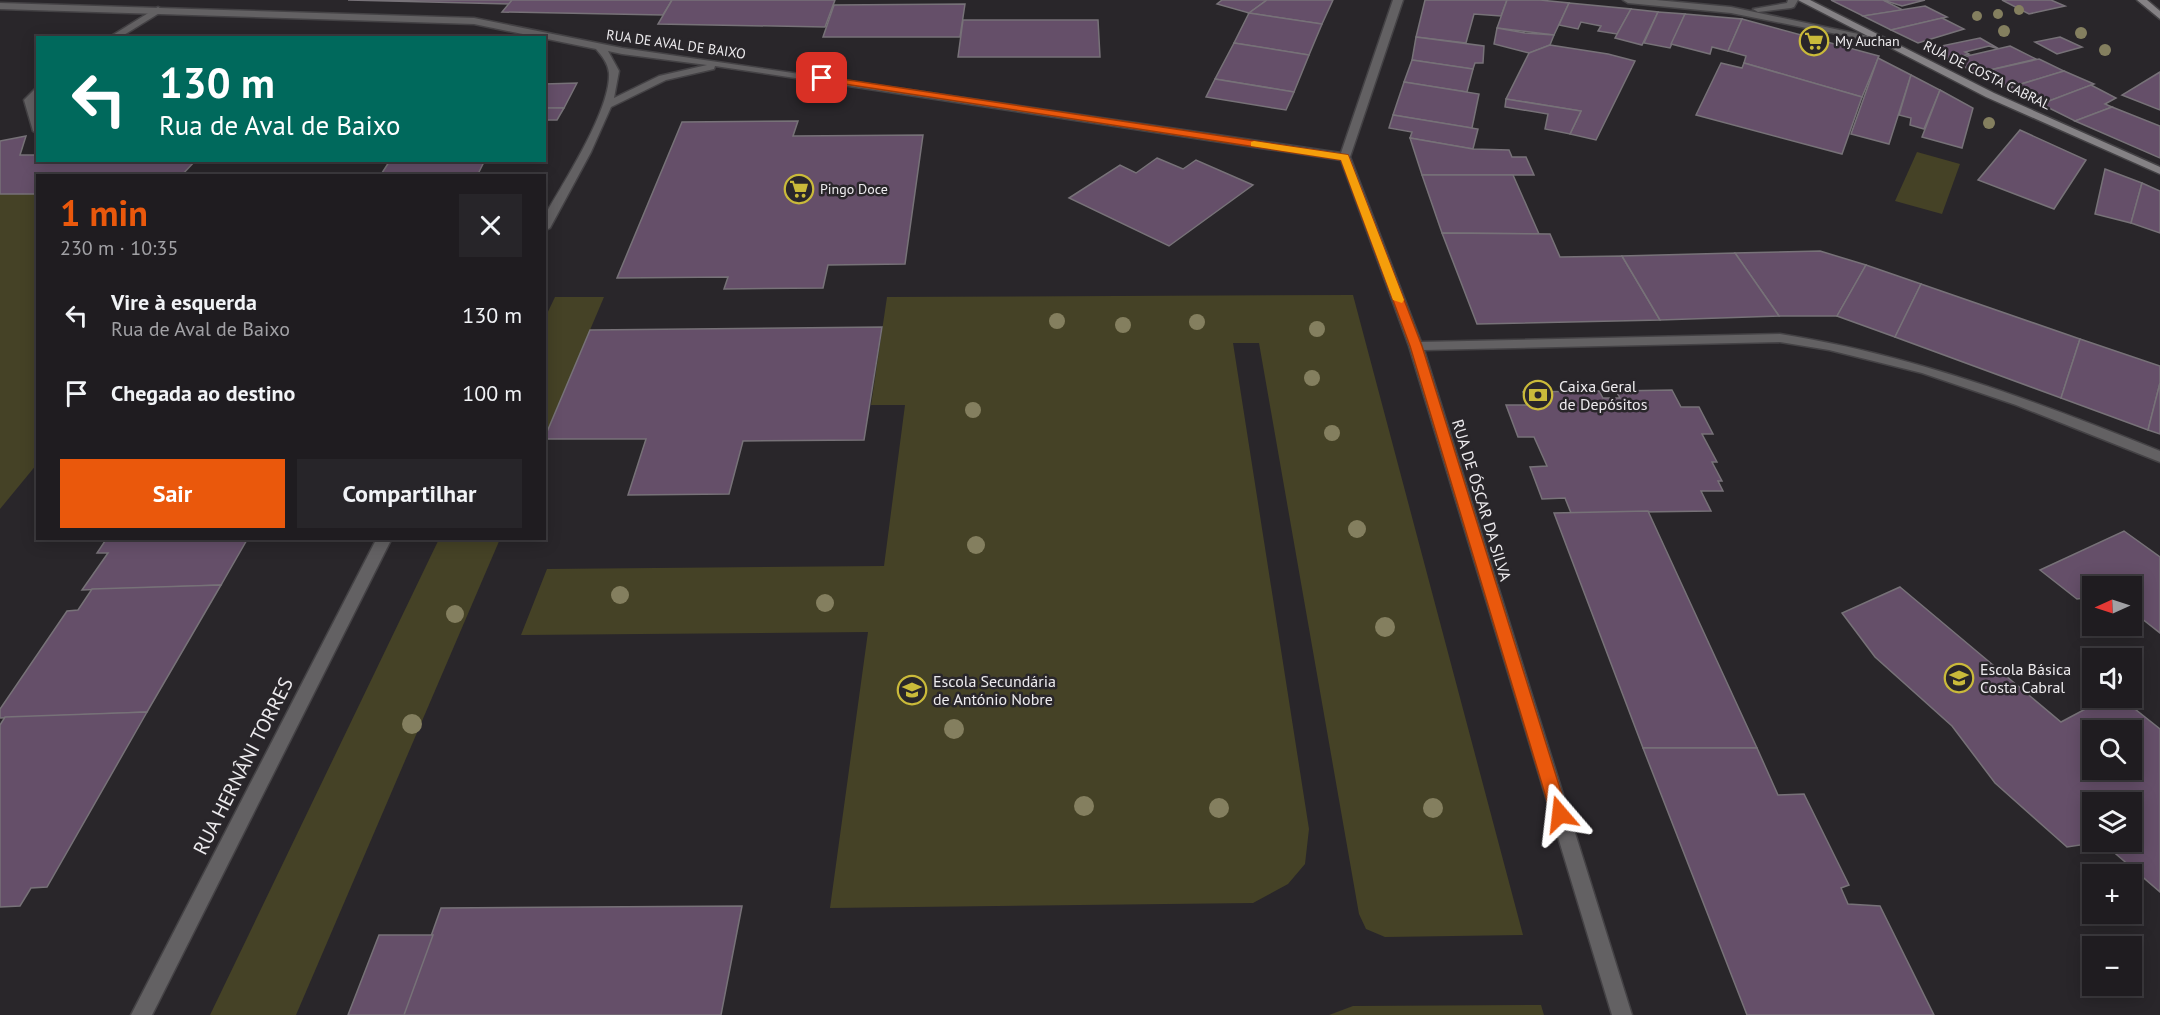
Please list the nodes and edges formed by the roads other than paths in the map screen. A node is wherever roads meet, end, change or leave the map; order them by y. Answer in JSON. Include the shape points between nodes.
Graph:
{"nodes":[{"id":1,"x":1398,"y":0,"type":"edge"},
{"id":2,"x":1628,"y":0,"type":"edge"},
{"id":3,"x":1793,"y":0,"type":"edge"},
{"id":4,"x":1803,"y":0,"type":"edge"},
{"id":5,"x":2142,"y":0,"type":"edge"},
{"id":6,"x":0,"y":6,"type":"edge"},
{"id":7,"x":159,"y":10,"type":"junction"},
{"id":8,"x":1731,"y":10,"type":"junction"},
{"id":9,"x":2160,"y":16,"type":"edge"},
{"id":10,"x":115,"y":36,"type":"edge"},
{"id":11,"x":1877,"y":39,"type":"junction"},
{"id":12,"x":599,"y":46,"type":"junction"},
{"id":13,"x":730,"y":64,"type":"junction"},
{"id":14,"x":36,"y":91,"type":"edge"},
{"id":15,"x":608,"y":105,"type":"junction"},
{"id":16,"x":36,"y":124,"type":"edge"},
{"id":17,"x":1345,"y":157,"type":"junction"},
{"id":18,"x":2160,"y":171,"type":"edge"},
{"id":19,"x":546,"y":224,"type":"edge"},
{"id":20,"x":1416,"y":346,"type":"junction"},
{"id":21,"x":2160,"y":457,"type":"edge"},
{"id":22,"x":384,"y":540,"type":"edge"},
{"id":23,"x":141,"y":1015,"type":"edge"},
{"id":24,"x":1622,"y":1015,"type":"edge"}],
"edges":[{"from":1,"to":17,"type":"street"},
{"from":2,"to":8,"type":"street"},
{"from":3,"to":8,"type":"street","via":[[1791,5],[1777,8]]},
{"from":4,"to":11,"type":"main road","name":"RUA DE COSTA CABRAL"},
{"from":5,"to":9,"type":"main road"},
{"from":6,"to":7,"type":"street","name":"RUA DE AVAL DE BAIXO"},
{"from":7,"to":10,"type":"street"},
{"from":7,"to":12,"type":"street","name":"RUA DE AVAL DE BAIXO","via":[[474,21]]},
{"from":8,"to":11,"type":"street"},
{"from":11,"to":18,"type":"main road","name":"RUA DE COSTA CABRAL"},
{"from":12,"to":13,"type":"street","name":"RUA DE AVAL DE BAIXO"},
{"from":12,"to":15,"type":"street","via":[[614,73]]},
{"from":13,"to":15,"type":"street","via":[[663,78]]},
{"from":13,"to":17,"type":"street","name":"RUA DE AVAL DE BAIXO"},
{"from":14,"to":16,"type":"street","via":[[29,100]]},
{"from":15,"to":19,"type":"street"},
{"from":17,"to":20,"type":"street","name":"RUA DE ÓSCAR DA SILVA"},
{"from":20,"to":21,"type":"street","via":[[1780,338],[1833,345],[1899,361],[2042,409]]},
{"from":20,"to":24,"type":"street","name":"RUA DE ÓSCAR DA SILVA"},
{"from":22,"to":23,"type":"street","name":"RUA HERNÂNI TORRES"}]}
